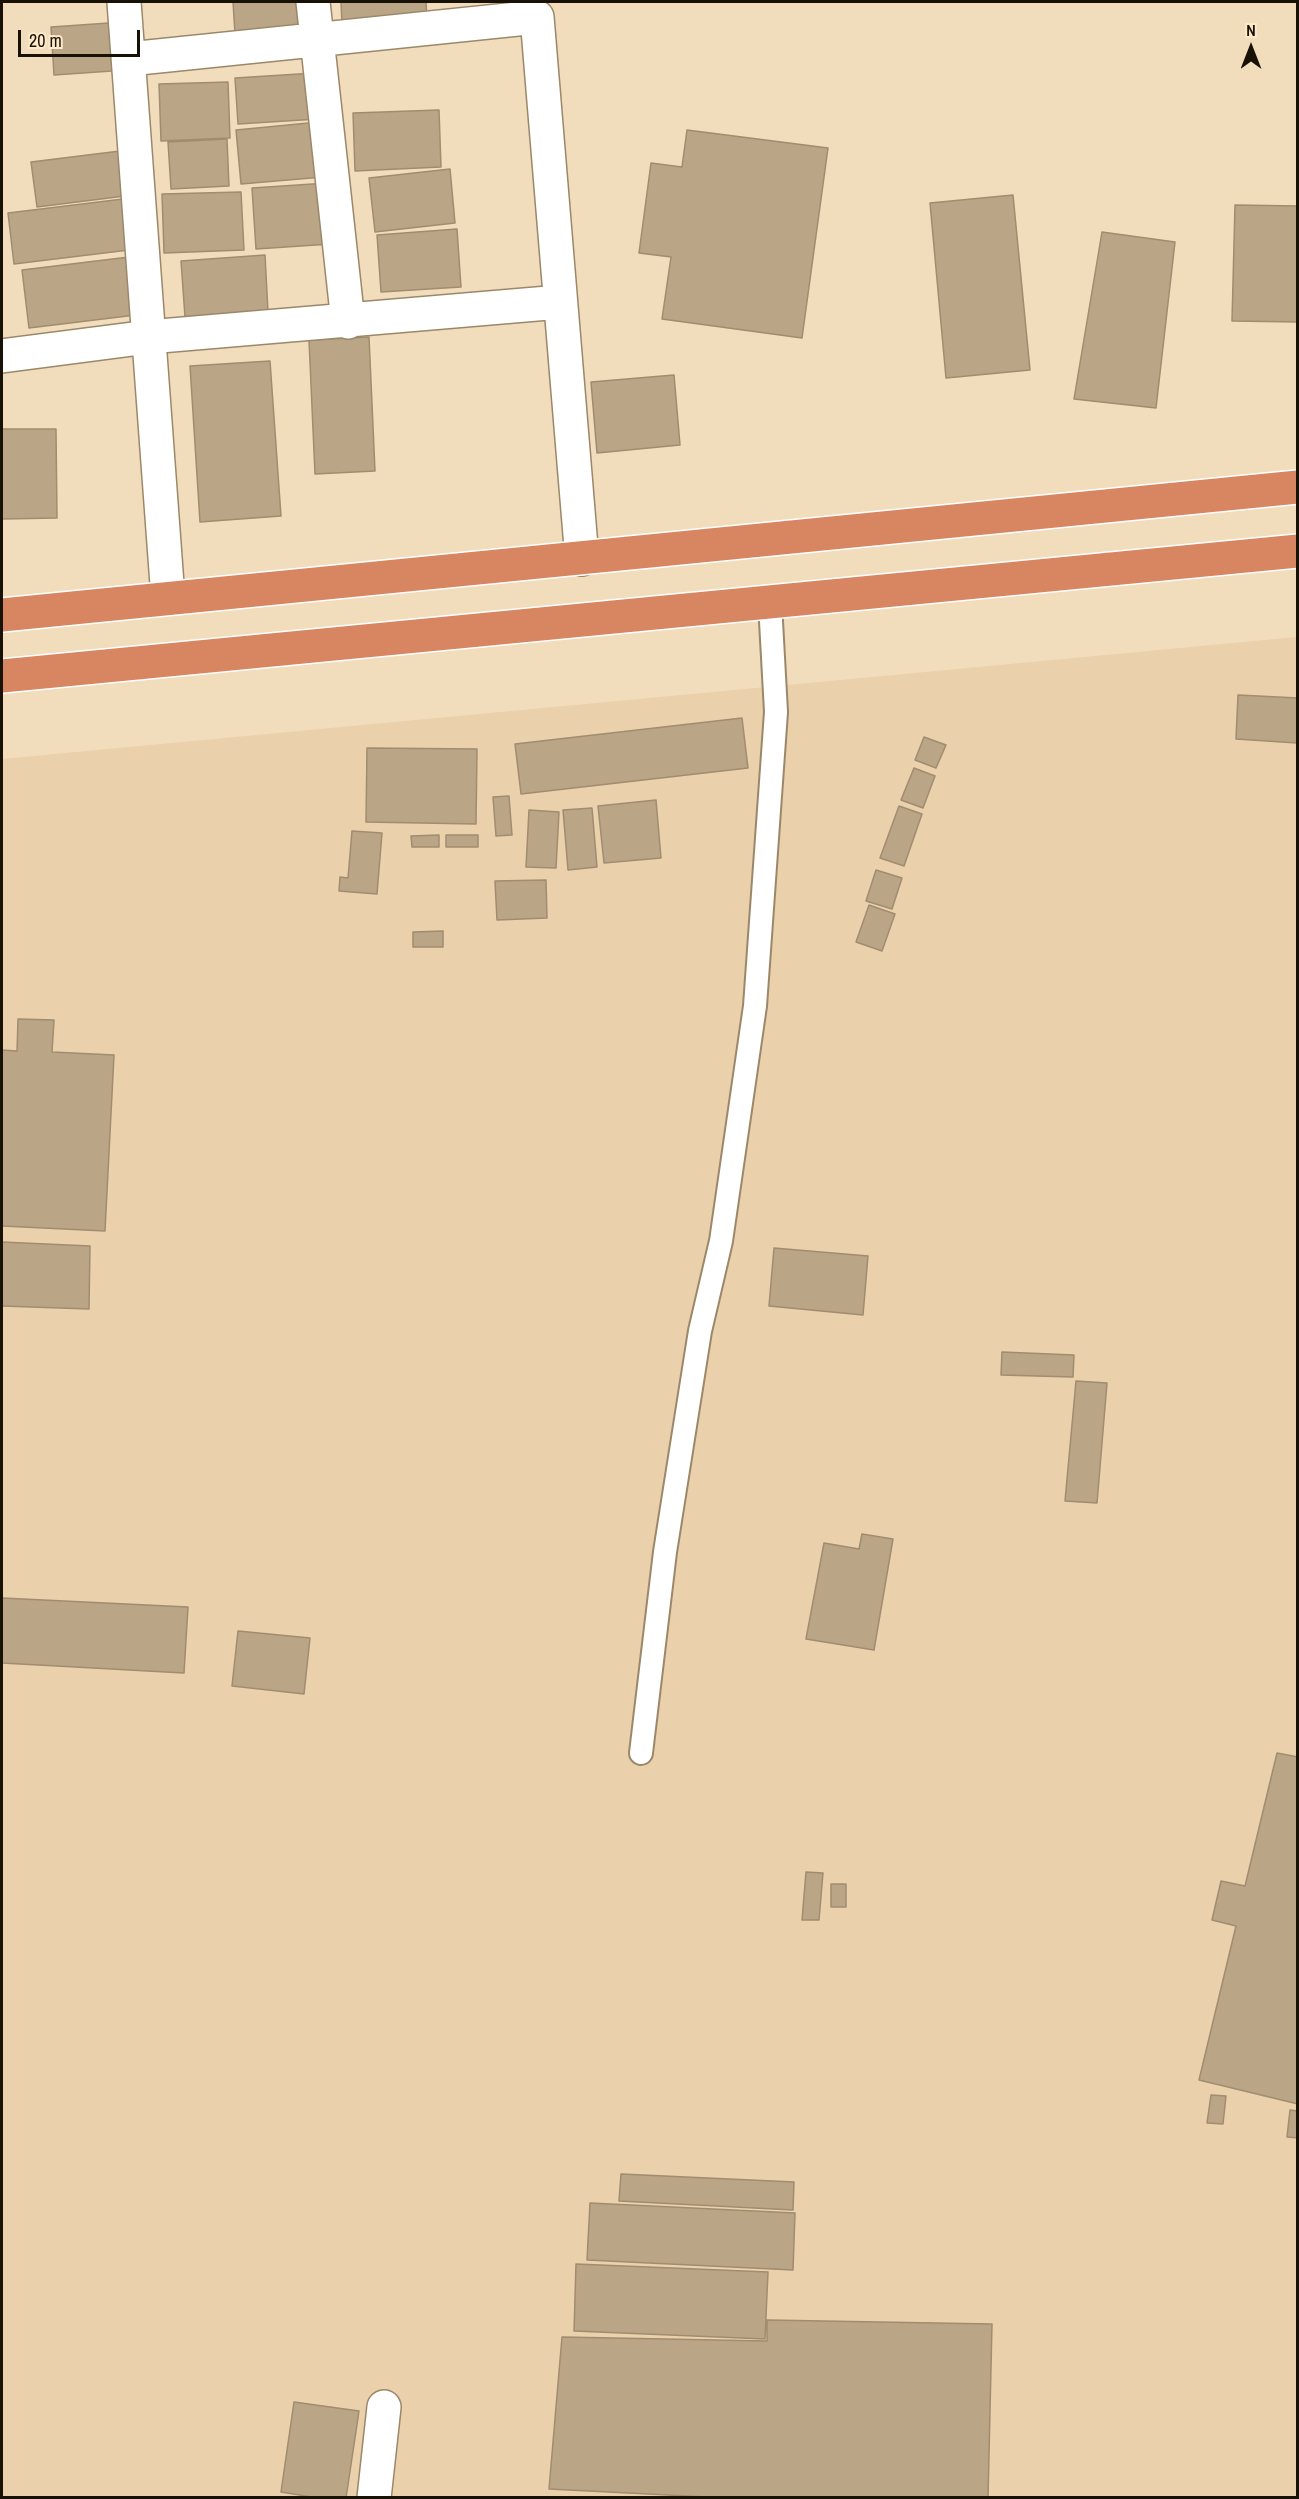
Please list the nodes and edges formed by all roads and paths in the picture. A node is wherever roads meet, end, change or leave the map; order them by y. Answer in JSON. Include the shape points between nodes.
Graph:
{"nodes":[{"id":1,"x":124,"y":2,"type":"edge"},
{"id":2,"x":313,"y":2,"type":"edge"},
{"id":3,"x":536,"y":9,"type":"edge"},
{"id":4,"x":317,"y":40,"type":"junction"},
{"id":5,"x":129,"y":58,"type":"junction"},
{"id":6,"x":560,"y":302,"type":"junction"},
{"id":7,"x":348,"y":321,"type":"junction"},
{"id":8,"x":148,"y":337,"type":"junction"},
{"id":9,"x":2,"y":356,"type":"edge"},
{"id":10,"x":1298,"y":487,"type":"edge"},
{"id":11,"x":1298,"y":550,"type":"edge"},
{"id":12,"x":582,"y":559,"type":"junction"},
{"id":13,"x":168,"y":598,"type":"junction"},
{"id":14,"x":770,"y":603,"type":"junction"},
{"id":15,"x":2,"y":615,"type":"edge"},
{"id":16,"x":2,"y":676,"type":"edge"},
{"id":17,"x":640,"y":1753,"type":"dead end"},
{"id":18,"x":384,"y":2407,"type":"dead end"},
{"id":19,"x":374,"y":2498,"type":"edge"}],
"edges":[{"from":1,"to":5,"type":"street"},
{"from":2,"to":4,"type":"street"},
{"from":3,"to":4,"type":"street"},
{"from":3,"to":6,"type":"street"},
{"from":4,"to":5,"type":"street"},
{"from":4,"to":7,"type":"street"},
{"from":5,"to":8,"type":"street"},
{"from":6,"to":7,"type":"street"},
{"from":6,"to":12,"type":"street"},
{"from":7,"to":8,"type":"street"},
{"from":8,"to":9,"type":"street"},
{"from":8,"to":13,"type":"street"},
{"from":10,"to":12,"type":"highway"},
{"from":11,"to":14,"type":"highway"},
{"from":12,"to":13,"type":"highway"},
{"from":13,"to":15,"type":"highway"},
{"from":14,"to":16,"type":"highway"},
{"from":14,"to":17,"type":"lane","via":[[776,712],[755,1006],[721,1241],[700,1331],[665,1552]]},
{"from":18,"to":19,"type":"street"}]}
